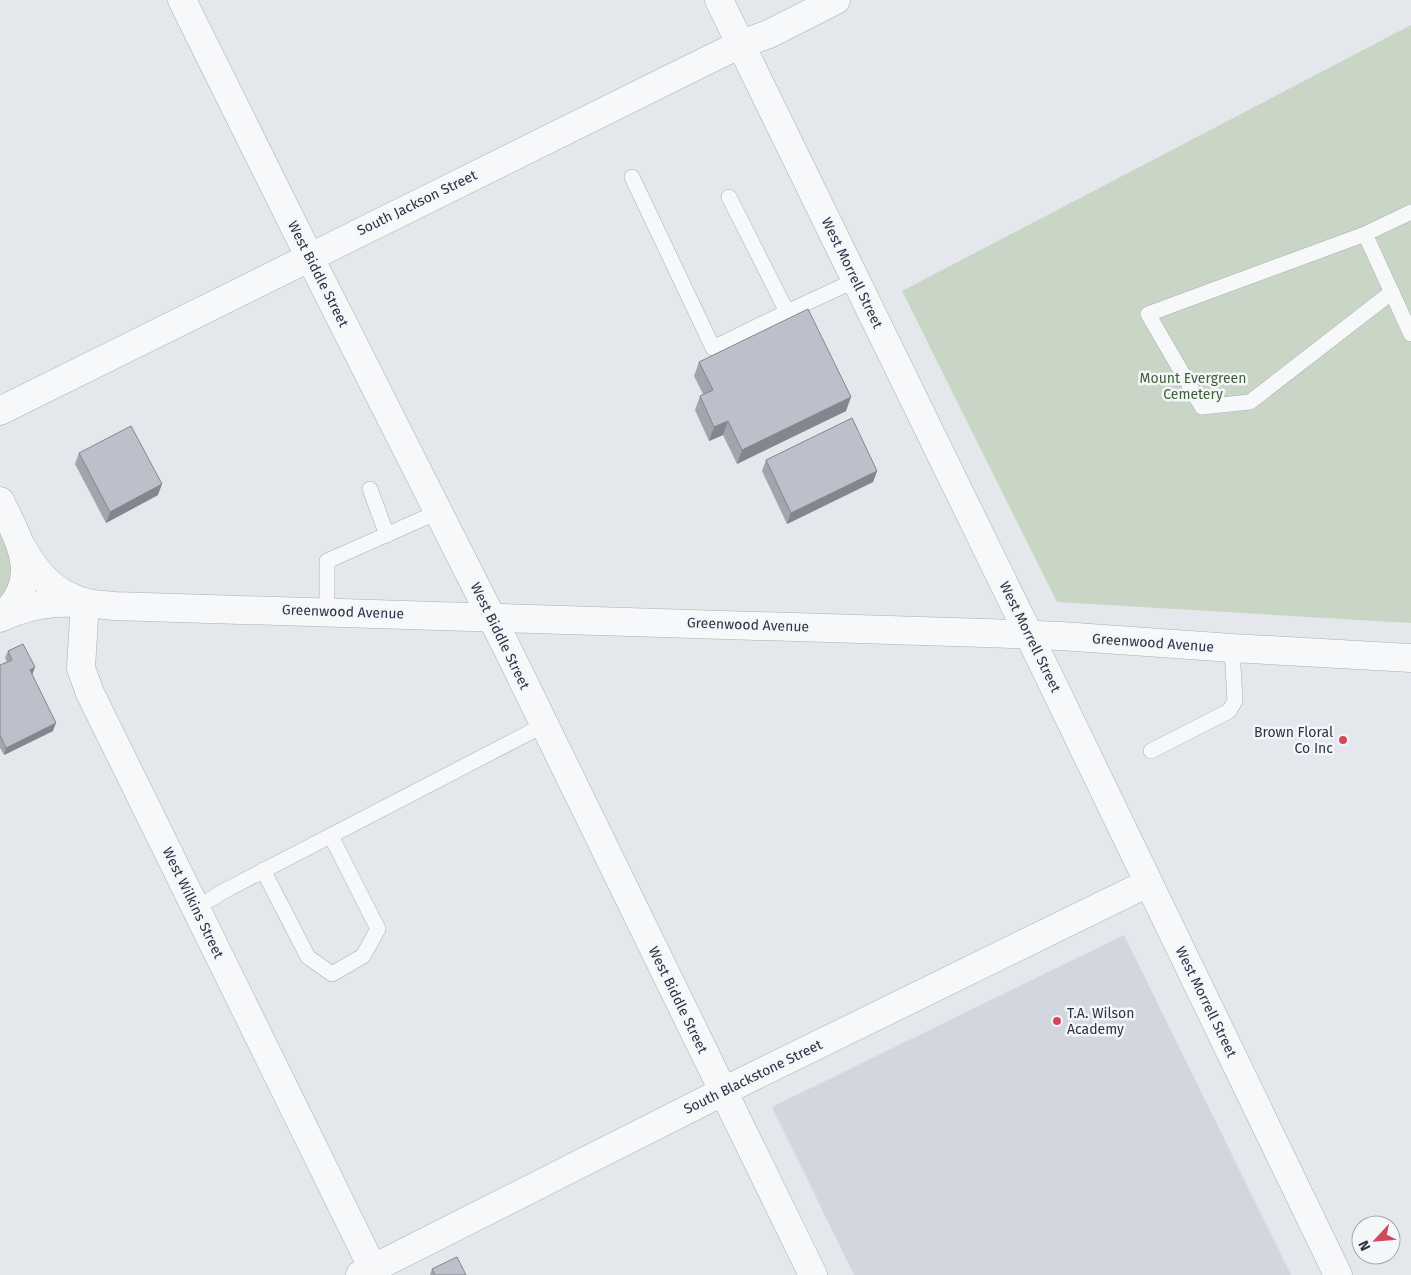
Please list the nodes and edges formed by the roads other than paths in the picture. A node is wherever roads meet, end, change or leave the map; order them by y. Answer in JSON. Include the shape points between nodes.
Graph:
{"nodes":[{"id":1,"x":182,"y":0,"type":"edge"},
{"id":2,"x":720,"y":0,"type":"edge"},
{"id":3,"x":836,"y":0,"type":"edge"},
{"id":4,"x":741,"y":44,"type":"junction"},
{"id":5,"x":632,"y":177,"type":"dead end"},
{"id":6,"x":729,"y":197,"type":"dead end"},
{"id":7,"x":1411,"y":212,"type":"edge"},
{"id":8,"x":1365,"y":234,"type":"junction"},
{"id":9,"x":309,"y":256,"type":"junction"},
{"id":10,"x":856,"y":280,"type":"junction"},
{"id":11,"x":1392,"y":292,"type":"junction"},
{"id":12,"x":787,"y":312,"type":"junction"},
{"id":13,"x":1411,"y":334,"type":"edge"},
{"id":14,"x":0,"y":411,"type":"edge"},
{"id":15,"x":370,"y":489,"type":"dead end"},
{"id":16,"x":0,"y":501,"type":"edge"},
{"id":17,"x":438,"y":512,"type":"junction"},
{"id":18,"x":387,"y":534,"type":"junction"},
{"id":19,"x":22,"y":546,"type":"junction"},
{"id":20,"x":85,"y":602,"type":"junction"},
{"id":21,"x":327,"y":611,"type":"junction"},
{"id":22,"x":490,"y":616,"type":"junction"},
{"id":23,"x":0,"y":618,"type":"edge"},
{"id":24,"x":1029,"y":635,"type":"junction"},
{"id":25,"x":1232,"y":648,"type":"junction"},
{"id":26,"x":1411,"y":658,"type":"edge"},
{"id":27,"x":544,"y":725,"type":"junction"},
{"id":28,"x":1151,"y":751,"type":"dead end"},
{"id":29,"x":331,"y":836,"type":"junction"},
{"id":30,"x":263,"y":870,"type":"junction"},
{"id":31,"x":1148,"y":884,"type":"junction"},
{"id":32,"x":196,"y":908,"type":"junction"},
{"id":33,"x":723,"y":1091,"type":"junction"},
{"id":34,"x":370,"y":1273,"type":"edge"},
{"id":35,"x":813,"y":1275,"type":"edge"},
{"id":36,"x":1338,"y":1275,"type":"edge"}],
"edges":[{"from":1,"to":9,"type":"street","name":"West Biddle Street"},
{"from":2,"to":4,"type":"street","name":"West Morrell Street"},
{"from":3,"to":4,"type":"street","name":"South Jackson Street"},
{"from":4,"to":9,"type":"street","name":"South Jackson Street"},
{"from":4,"to":10,"type":"street","name":"West Morrell Street"},
{"from":5,"to":12,"type":"lane","via":[[713,348]]},
{"from":6,"to":12,"type":"lane"},
{"from":7,"to":8,"type":"lane"},
{"from":8,"to":11,"type":"lane"},
{"from":8,"to":11,"type":"lane","via":[[1148,314],[1202,408],[1250,402]]},
{"from":9,"to":14,"type":"street","name":"South Jackson Street"},
{"from":9,"to":17,"type":"street","name":"West Biddle Street"},
{"from":10,"to":12,"type":"lane"},
{"from":10,"to":24,"type":"street","name":"West Morrell Street"},
{"from":11,"to":13,"type":"lane"},
{"from":15,"to":18,"type":"lane"},
{"from":16,"to":19,"type":"street"},
{"from":17,"to":18,"type":"lane"},
{"from":17,"to":22,"type":"street","name":"West Biddle Street"},
{"from":18,"to":21,"type":"lane","via":[[327,560]]},
{"from":19,"to":20,"type":"street","via":[[47,583]]},
{"from":19,"to":23,"type":"street","via":[[25,570],[21,594]]},
{"from":20,"to":21,"type":"street","name":"Greenwood Avenue","via":[[114,606]]},
{"from":20,"to":23,"type":"street","via":[[28,606]]},
{"from":20,"to":32,"type":"street","name":"West Wilkins Street","via":[[80,658],[84,678]]},
{"from":21,"to":22,"type":"street","name":"Greenwood Avenue"},
{"from":22,"to":24,"type":"street","name":"Greenwood Avenue"},
{"from":22,"to":27,"type":"street","name":"West Biddle Street"},
{"from":24,"to":25,"type":"street","name":"Greenwood Avenue"},
{"from":24,"to":31,"type":"street","name":"West Morrell Street"},
{"from":25,"to":26,"type":"street","name":"Greenwood Avenue"},
{"from":25,"to":28,"type":"lane","via":[[1235,701],[1229,711]]},
{"from":27,"to":29,"type":"lane"},
{"from":27,"to":33,"type":"street","name":"West Biddle Street"},
{"from":29,"to":30,"type":"lane"},
{"from":29,"to":30,"type":"lane","via":[[378,929],[363,956],[332,974],[308,957]]},
{"from":30,"to":32,"type":"lane"},
{"from":31,"to":33,"type":"street","name":"South Blackstone Street"},
{"from":31,"to":36,"type":"street","name":"West Morrell Street"},
{"from":32,"to":34,"type":"street","name":"West Wilkins Street"},
{"from":33,"to":34,"type":"street","name":"South Blackstone Street"},
{"from":33,"to":35,"type":"street","name":"West Biddle Street"}]}
